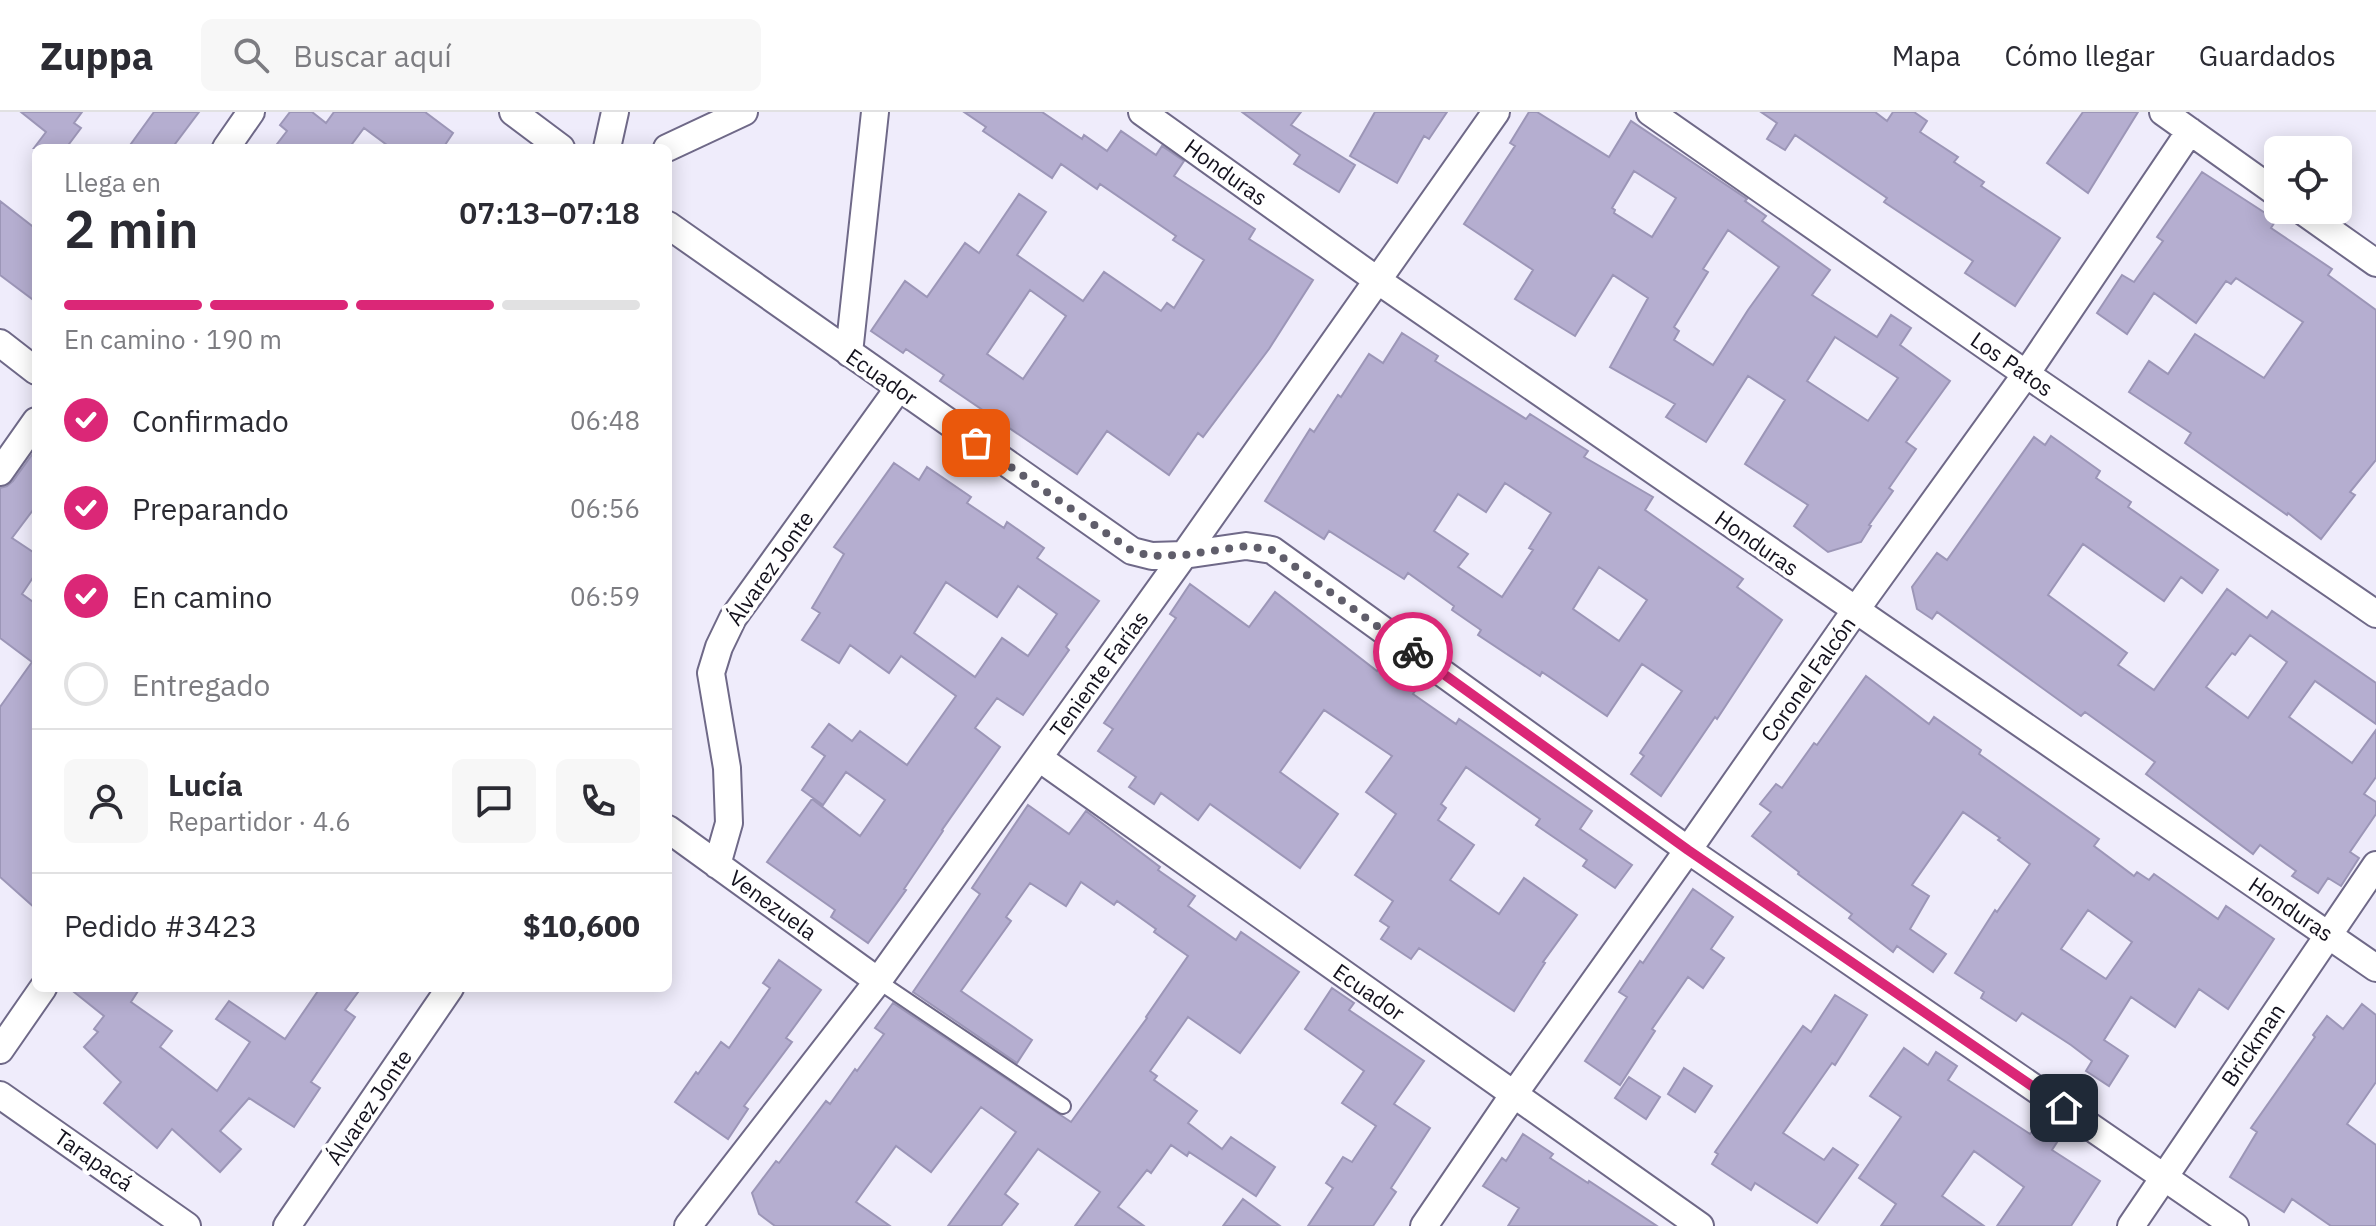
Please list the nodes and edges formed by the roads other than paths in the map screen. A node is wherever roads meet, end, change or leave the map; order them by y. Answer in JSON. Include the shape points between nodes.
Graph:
{"nodes":[{"id":1,"x":251,"y":112,"type":"edge"},
{"id":2,"x":513,"y":112,"type":"edge"},
{"id":3,"x":615,"y":112,"type":"edge"},
{"id":4,"x":744,"y":112,"type":"edge"},
{"id":5,"x":875,"y":112,"type":"edge"},
{"id":6,"x":1142,"y":112,"type":"edge"},
{"id":7,"x":1496,"y":112,"type":"edge"},
{"id":8,"x":1650,"y":112,"type":"edge"},
{"id":9,"x":2163,"y":112,"type":"edge"},
{"id":10,"x":2190,"y":131,"type":"junction"},
{"id":11,"x":229,"y":144,"type":"edge"},
{"id":12,"x":556,"y":144,"type":"edge"},
{"id":13,"x":608,"y":144,"type":"edge"},
{"id":14,"x":672,"y":146,"type":"edge"},
{"id":15,"x":2264,"y":184,"type":"edge"},
{"id":16,"x":2321,"y":224,"type":"edge"},
{"id":17,"x":672,"y":228,"type":"edge"},
{"id":18,"x":2376,"y":263,"type":"edge"},
{"id":19,"x":1377,"y":280,"type":"junction"},
{"id":20,"x":0,"y":343,"type":"edge"},
{"id":21,"x":849,"y":353,"type":"junction"},
{"id":22,"x":32,"y":368,"type":"edge"},
{"id":23,"x":2026,"y":374,"type":"junction"},
{"id":24,"x":898,"y":389,"type":"junction"},
{"id":25,"x":32,"y":427,"type":"edge"},
{"id":26,"x":0,"y":472,"type":"edge"},
{"id":27,"x":1184,"y":555,"type":"junction"},
{"id":28,"x":1855,"y":611,"type":"junction"},
{"id":29,"x":2376,"y":614,"type":"edge"},
{"id":30,"x":1039,"y":758,"type":"junction"},
{"id":31,"x":672,"y":832,"type":"edge"},
{"id":32,"x":1688,"y":850,"type":"junction"},
{"id":33,"x":717,"y":865,"type":"junction"},
{"id":34,"x":2376,"y":865,"type":"edge"},
{"id":35,"x":2327,"y":934,"type":"junction"},
{"id":36,"x":2376,"y":968,"type":"edge"},
{"id":37,"x":878,"y":981,"type":"junction"},
{"id":38,"x":40,"y":992,"type":"edge"},
{"id":39,"x":447,"y":992,"type":"edge"},
{"id":40,"x":0,"y":1050,"type":"edge"},
{"id":41,"x":1514,"y":1094,"type":"junction"},
{"id":42,"x":0,"y":1095,"type":"edge"},
{"id":43,"x":1063,"y":1106,"type":"dead end"},
{"id":44,"x":2165,"y":1177,"type":"junction"},
{"id":45,"x":698,"y":1222,"type":"edge"},
{"id":46,"x":187,"y":1226,"type":"edge"},
{"id":47,"x":287,"y":1226,"type":"edge"},
{"id":48,"x":1424,"y":1226,"type":"edge"},
{"id":49,"x":1700,"y":1226,"type":"edge"},
{"id":50,"x":2131,"y":1226,"type":"edge"},
{"id":51,"x":2235,"y":1226,"type":"edge"}],
"edges":[{"from":1,"to":11,"type":"street"},
{"from":2,"to":12,"type":"street"},
{"from":3,"to":13,"type":"street"},
{"from":4,"to":14,"type":"street"},
{"from":5,"to":21,"type":"street"},
{"from":6,"to":19,"type":"street","name":"Honduras"},
{"from":7,"to":19,"type":"street","name":"Teniente Farías"},
{"from":8,"to":23,"type":"street","name":"Los Patos"},
{"from":9,"to":10,"type":"street"},
{"from":10,"to":15,"type":"street"},
{"from":10,"to":23,"type":"street","name":"Coronel Falcón"},
{"from":16,"to":18,"type":"street"},
{"from":17,"to":21,"type":"street","name":"Ecuador"},
{"from":19,"to":27,"type":"street","name":"Teniente Farías"},
{"from":19,"to":28,"type":"street","name":"Honduras"},
{"from":20,"to":22,"type":"street"},
{"from":21,"to":24,"type":"street","name":"Ecuador"},
{"from":23,"to":28,"type":"street","name":"Coronel Falcón"},
{"from":23,"to":29,"type":"street","name":"Los Patos"},
{"from":24,"to":27,"type":"street","name":"Ecuador","via":[[1132,551]]},
{"from":24,"to":33,"type":"street","name":"Álvarez Jonte","via":[[733,618],[719,647],[711,673],[727,768],[729,823]]},
{"from":25,"to":26,"type":"street"},
{"from":27,"to":30,"type":"street","name":"Teniente Farías"},
{"from":27,"to":32,"type":"street","name":"Ecuador","via":[[1246,546],[1272,550]]},
{"from":28,"to":32,"type":"street","name":"Coronel Falcón"},
{"from":28,"to":35,"type":"street","name":"Honduras"},
{"from":30,"to":37,"type":"street","name":"Teniente Farías"},
{"from":30,"to":41,"type":"street","name":"Ecuador"},
{"from":31,"to":33,"type":"street","name":"Venezuela"},
{"from":32,"to":41,"type":"street","name":"Coronel Falcón"},
{"from":32,"to":44,"type":"street","name":"Ecuador"},
{"from":33,"to":37,"type":"street","name":"Venezuela"},
{"from":34,"to":35,"type":"street","name":"Brickman"},
{"from":35,"to":36,"type":"street","name":"Honduras"},
{"from":35,"to":44,"type":"street","name":"Brickman"},
{"from":37,"to":43,"type":"lane"},
{"from":37,"to":45,"type":"street","name":"Teniente Farías"},
{"from":38,"to":40,"type":"street"},
{"from":39,"to":47,"type":"street","name":"Álvarez Jonte"},
{"from":41,"to":48,"type":"street","name":"Coronel Falcón"},
{"from":41,"to":49,"type":"street","name":"Ecuador"},
{"from":42,"to":46,"type":"street","name":"Tarapacá"},
{"from":44,"to":50,"type":"street","name":"Brickman"},
{"from":44,"to":51,"type":"street","name":"Ecuador"}]}
